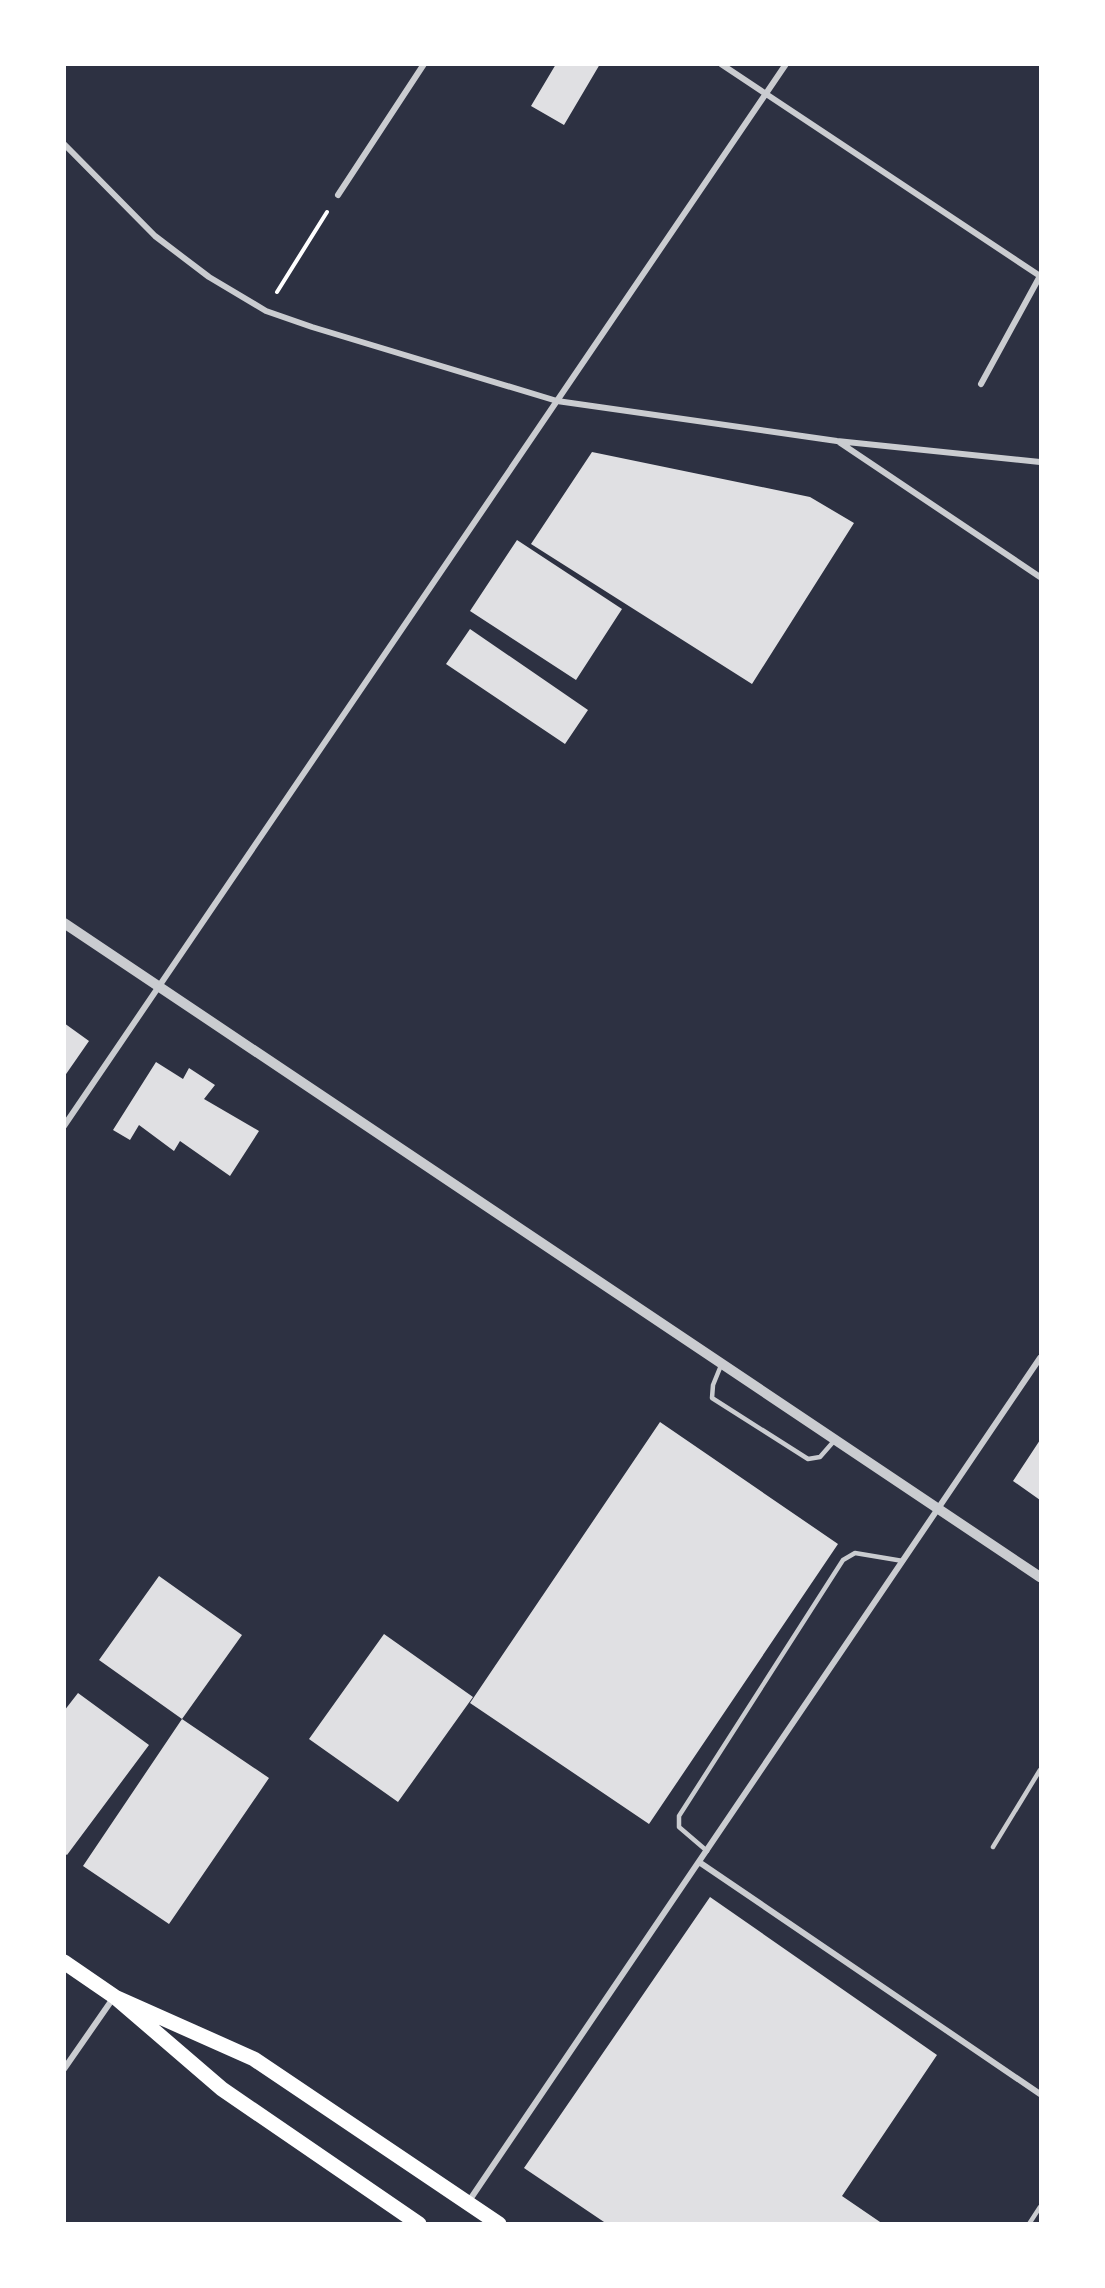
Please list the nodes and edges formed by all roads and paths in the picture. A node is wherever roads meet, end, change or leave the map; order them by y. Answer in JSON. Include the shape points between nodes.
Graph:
{"nodes":[{"id":1,"x":424,"y":64,"type":"edge"},
{"id":2,"x":721,"y":64,"type":"edge"},
{"id":3,"x":786,"y":64,"type":"edge"},
{"id":4,"x":766,"y":94,"type":"junction"},
{"id":5,"x":64,"y":144,"type":"edge"},
{"id":6,"x":338,"y":195,"type":"joint"},
{"id":7,"x":1040,"y":276,"type":"edge"},
{"id":8,"x":266,"y":311,"type":"junction"},
{"id":9,"x":981,"y":384,"type":"dead end"},
{"id":10,"x":557,"y":400,"type":"junction"},
{"id":11,"x":837,"y":441,"type":"junction"},
{"id":12,"x":1041,"y":462,"type":"edge"},
{"id":13,"x":1041,"y":577,"type":"edge"},
{"id":14,"x":64,"y":923,"type":"edge"},
{"id":15,"x":160,"y":987,"type":"junction"},
{"id":16,"x":64,"y":1126,"type":"edge"},
{"id":17,"x":1041,"y":1358,"type":"edge"},
{"id":18,"x":722,"y":1363,"type":"junction"},
{"id":19,"x":836,"y":1440,"type":"junction"},
{"id":20,"x":938,"y":1509,"type":"junction"},
{"id":21,"x":903,"y":1561,"type":"junction"},
{"id":22,"x":1041,"y":1577,"type":"edge"},
{"id":23,"x":1041,"y":1770,"type":"edge"},
{"id":24,"x":993,"y":1847,"type":"dead end"},
{"id":25,"x":707,"y":1851,"type":"junction"},
{"id":26,"x":699,"y":1862,"type":"junction"},
{"id":27,"x":64,"y":1962,"type":"edge"},
{"id":28,"x":114,"y":1997,"type":"junction"},
{"id":29,"x":64,"y":2069,"type":"edge"},
{"id":30,"x":1041,"y":2094,"type":"edge"},
{"id":31,"x":469,"y":2201,"type":"junction"},
{"id":32,"x":1041,"y":2207,"type":"edge"},
{"id":33,"x":419,"y":2223,"type":"edge"},
{"id":34,"x":499,"y":2223,"type":"edge"},
{"id":35,"x":1029,"y":2223,"type":"edge"}],
"edges":[{"from":1,"to":6,"type":"street"},
{"from":2,"to":4,"type":"street"},
{"from":3,"to":4,"type":"street"},
{"from":4,"to":7,"type":"street"},
{"from":4,"to":10,"type":"street"},
{"from":5,"to":8,"type":"street","via":[[155,236],[209,277]]},
{"from":6,"to":8,"type":"path"},
{"from":7,"to":9,"type":"street"},
{"from":8,"to":10,"type":"street"},
{"from":10,"to":11,"type":"street"},
{"from":10,"to":15,"type":"street"},
{"from":11,"to":12,"type":"street"},
{"from":11,"to":13,"type":"street"},
{"from":14,"to":15,"type":"street"},
{"from":15,"to":16,"type":"street"},
{"from":15,"to":18,"type":"street"},
{"from":17,"to":20,"type":"street"},
{"from":18,"to":19,"type":"street"},
{"from":18,"to":19,"type":"lane","via":[[712,1398],[808,1460],[820,1456]]},
{"from":19,"to":20,"type":"street"},
{"from":20,"to":21,"type":"street"},
{"from":20,"to":22,"type":"street"},
{"from":21,"to":25,"type":"street"},
{"from":21,"to":25,"type":"lane","via":[[855,1553],[843,1560],[679,1816],[679,1827]]},
{"from":23,"to":24,"type":"lane"},
{"from":25,"to":26,"type":"street"},
{"from":26,"to":30,"type":"street"},
{"from":26,"to":31,"type":"street"},
{"from":27,"to":28,"type":"main road"},
{"from":28,"to":29,"type":"street"},
{"from":28,"to":31,"type":"main road","via":[[254,2059]]},
{"from":28,"to":33,"type":"main road","via":[[222,2089]]},
{"from":31,"to":34,"type":"main road"},
{"from":32,"to":35,"type":"lane"}]}
